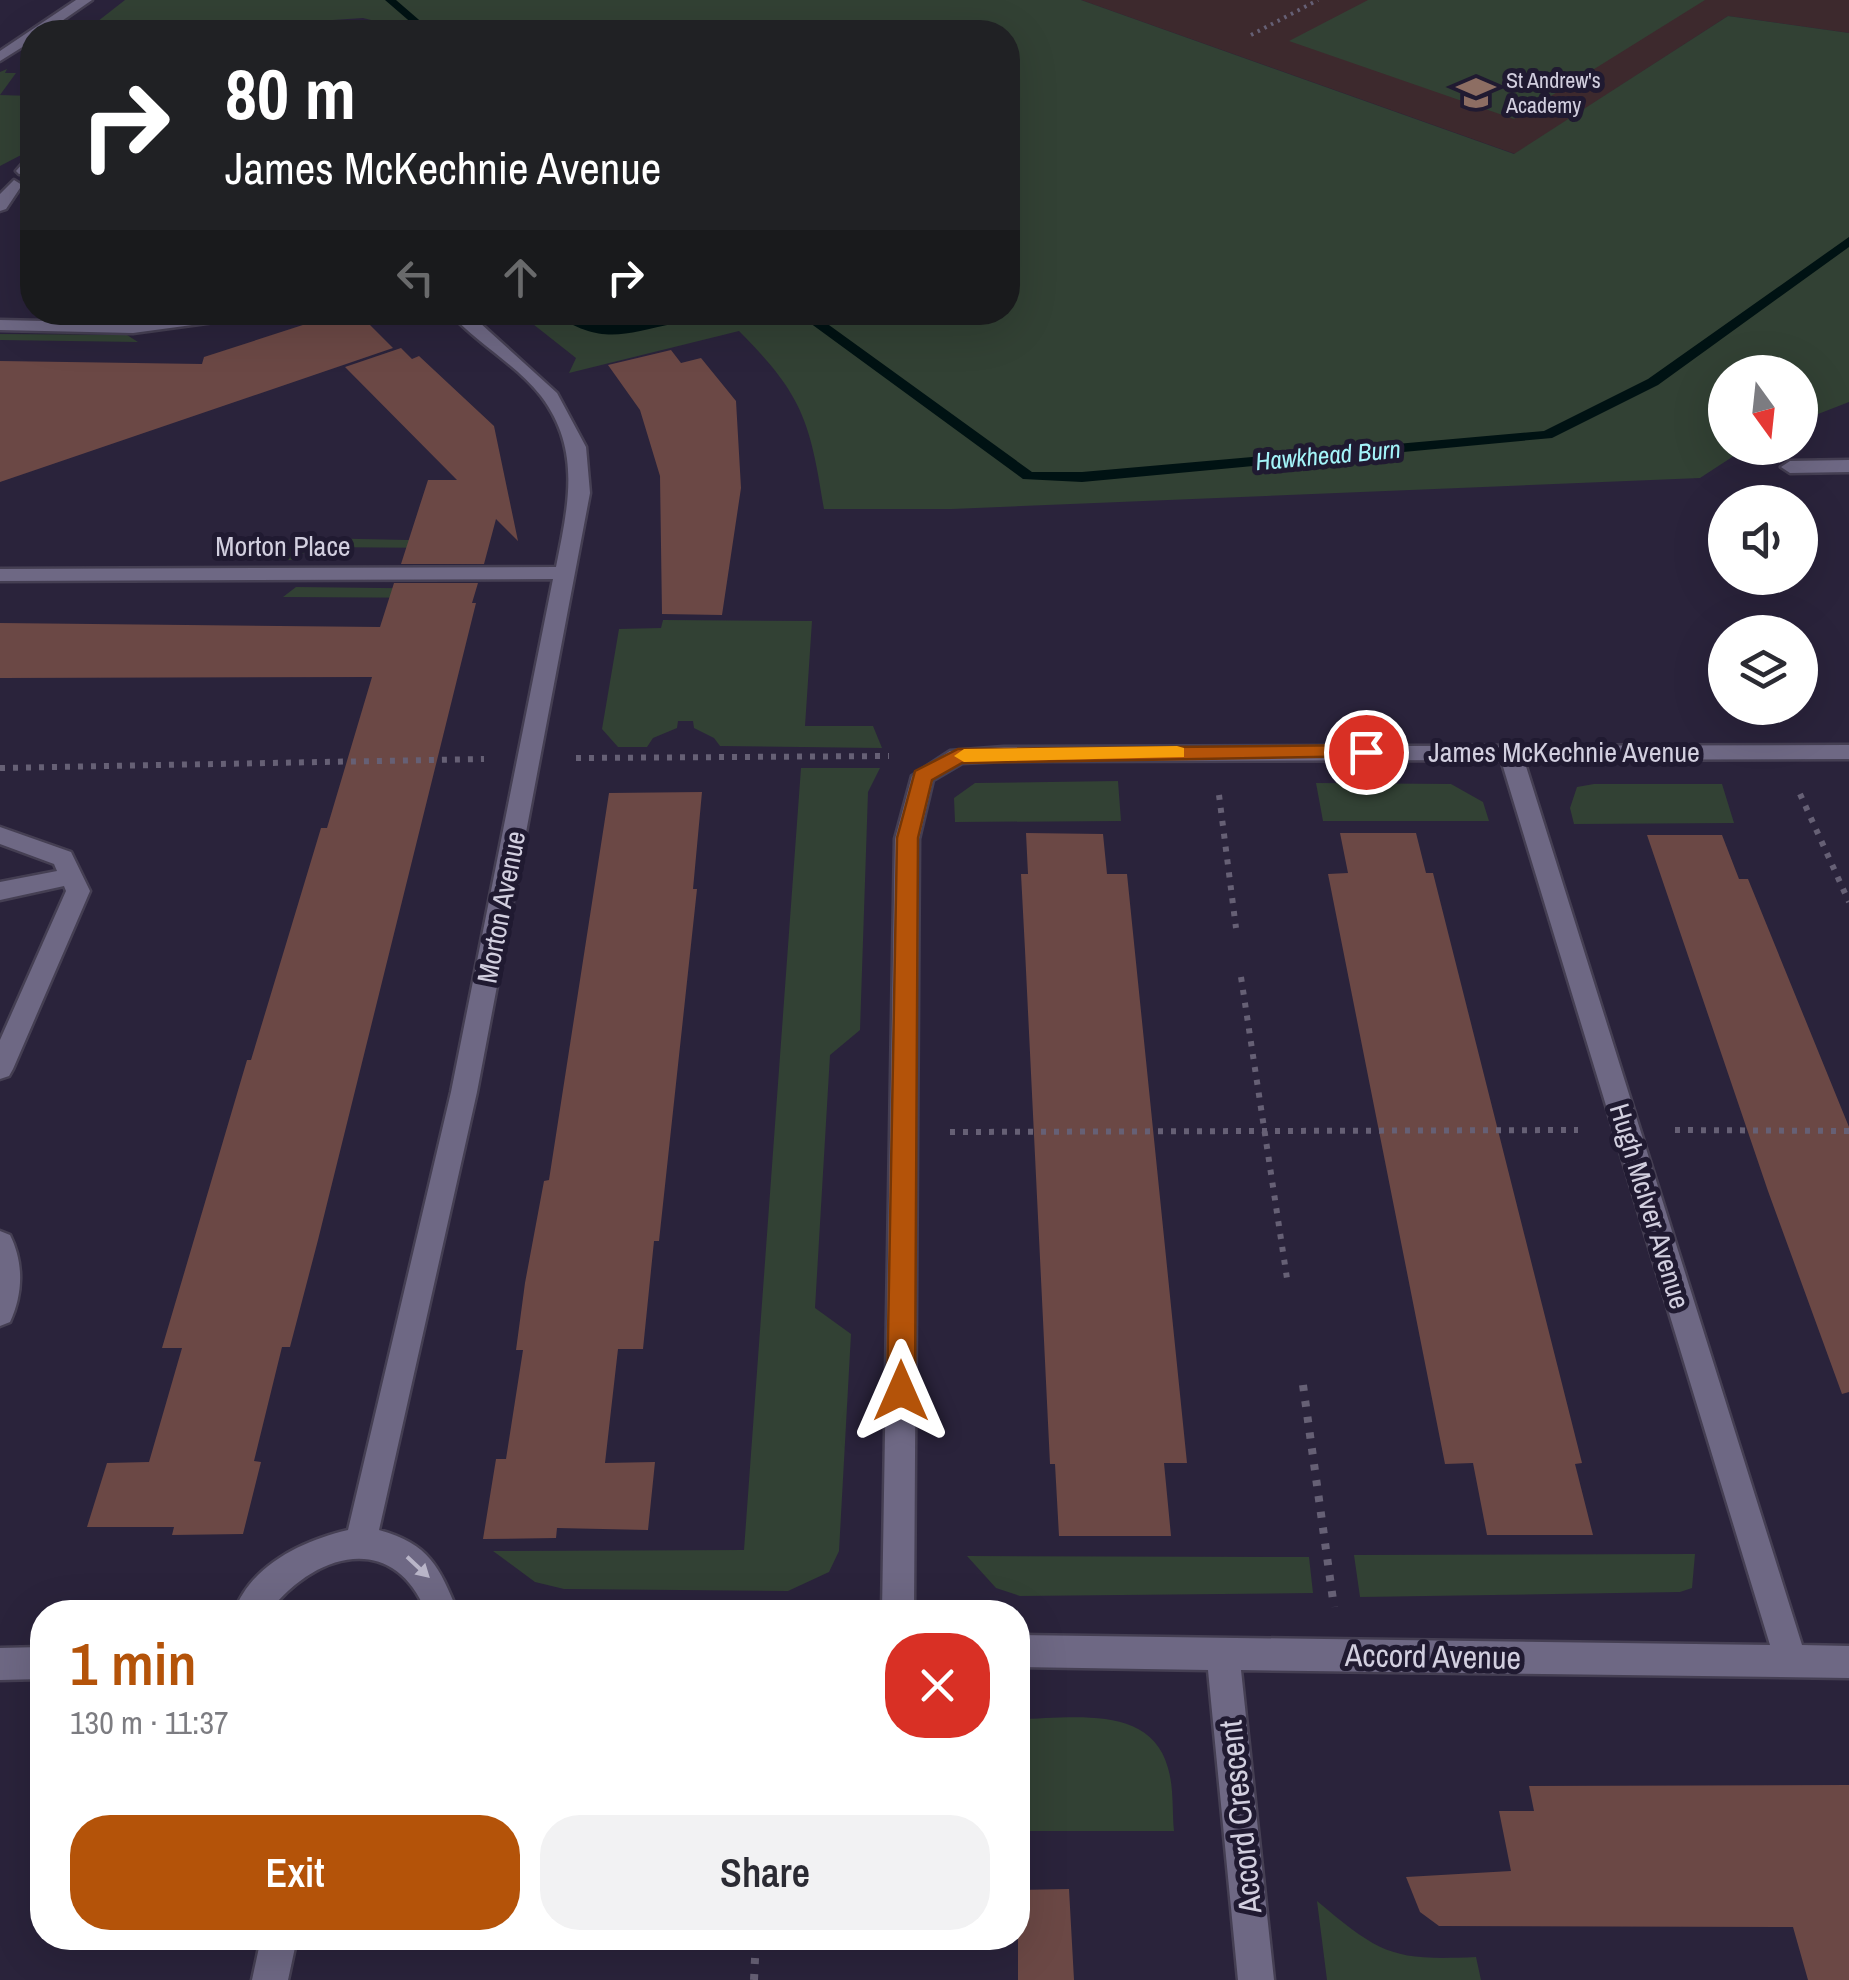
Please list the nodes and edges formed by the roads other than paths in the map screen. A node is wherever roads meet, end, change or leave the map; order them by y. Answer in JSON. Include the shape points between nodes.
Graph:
{"nodes":[{"id":1,"x":85,"y":0,"type":"edge"},
{"id":2,"x":55,"y":20,"type":"edge"},
{"id":3,"x":20,"y":178,"type":"edge"},
{"id":4,"x":0,"y":206,"type":"edge"},
{"id":5,"x":155,"y":325,"type":"edge"},
{"id":6,"x":471,"y":325,"type":"edge"},
{"id":7,"x":0,"y":326,"type":"edge"},
{"id":8,"x":1849,"y":466,"type":"edge"},
{"id":9,"x":1790,"y":467,"type":"dead end"},
{"id":10,"x":567,"y":573,"type":"junction"},
{"id":11,"x":0,"y":575,"type":"edge"},
{"id":12,"x":1510,"y":752,"type":"junction"},
{"id":13,"x":1849,"y":752,"type":"edge"},
{"id":14,"x":0,"y":836,"type":"edge"},
{"id":15,"x":72,"y":876,"type":"junction"},
{"id":16,"x":0,"y":891,"type":"edge"},
{"id":17,"x":0,"y":1069,"type":"edge"},
{"id":18,"x":0,"y":1243,"type":"edge"},
{"id":19,"x":0,"y":1313,"type":"edge"},
{"id":20,"x":360,"y":1542,"type":"junction"},
{"id":21,"x":257,"y":1600,"type":"edge"},
{"id":22,"x":439,"y":1600,"type":"edge"},
{"id":23,"x":898,"y":1600,"type":"edge"},
{"id":24,"x":1030,"y":1651,"type":"edge"},
{"id":25,"x":1224,"y":1654,"type":"junction"},
{"id":26,"x":1791,"y":1661,"type":"junction"},
{"id":27,"x":1849,"y":1662,"type":"edge"},
{"id":28,"x":30,"y":1663,"type":"edge"},
{"id":29,"x":0,"y":1664,"type":"edge"},
{"id":30,"x":277,"y":1950,"type":"edge"},
{"id":31,"x":270,"y":1980,"type":"edge"},
{"id":32,"x":1256,"y":1980,"type":"edge"}],
"edges":[{"from":1,"to":2,"type":"street"},
{"from":3,"to":4,"type":"street"},
{"from":5,"to":7,"type":"street"},
{"from":6,"to":10,"type":"street","name":"Morton Avenue","via":[[548,393],[577,447],[580,493]]},
{"from":8,"to":9,"type":"street"},
{"from":10,"to":11,"type":"street","name":"Morton Place"},
{"from":10,"to":20,"type":"street","name":"Morton Avenue","via":[[464,1092]]},
{"from":12,"to":13,"type":"street","name":"James McKechnie Avenue"},
{"from":12,"to":23,"type":"street","name":"James McKechnie Avenue","via":[[958,756],[922,776],[907,838]]},
{"from":12,"to":26,"type":"street","name":"Hugh McIver Avenue"},
{"from":14,"to":15,"type":"street","via":[[63,858]]},
{"from":15,"to":16,"type":"street"},
{"from":15,"to":17,"type":"street","via":[[78,890]]},
{"from":18,"to":19,"type":"street","via":[[8,1292]]},
{"from":20,"to":21,"type":"street","via":[[324,1548],[290,1566]]},
{"from":20,"to":22,"type":"street","one_way":true,"via":[[418,1562]]},
{"from":24,"to":25,"type":"street","name":"Accord Avenue"},
{"from":25,"to":26,"type":"street","name":"Accord Avenue"},
{"from":25,"to":32,"type":"street","name":"Accord Crescent"},
{"from":26,"to":27,"type":"street","name":"Accord Avenue"},
{"from":28,"to":29,"type":"street"},
{"from":30,"to":31,"type":"street"}]}
